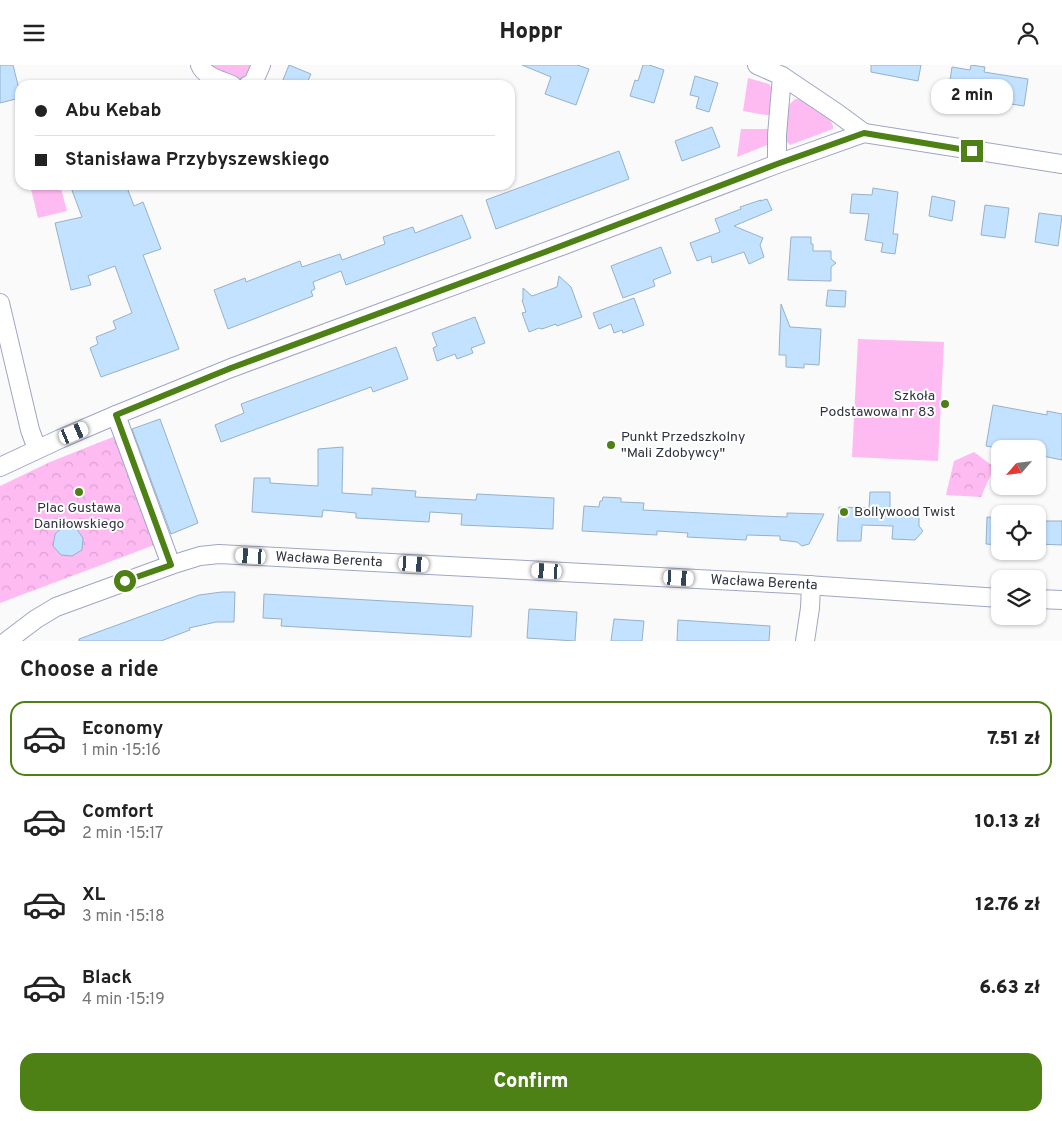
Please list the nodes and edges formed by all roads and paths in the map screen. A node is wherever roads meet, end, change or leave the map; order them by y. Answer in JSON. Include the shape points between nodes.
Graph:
{"nodes":[{"id":1,"x":200,"y":65,"type":"edge"},
{"id":2,"x":261,"y":65,"type":"edge"},
{"id":3,"x":757,"y":65,"type":"edge"},
{"id":4,"x":782,"y":76,"type":"junction"},
{"id":5,"x":220,"y":80,"type":"edge"},
{"id":6,"x":254,"y":80,"type":"edge"},
{"id":7,"x":864,"y":133,"type":"junction"},
{"id":8,"x":777,"y":164,"type":"junction"},
{"id":9,"x":1062,"y":164,"type":"edge"},
{"id":10,"x":0,"y":303,"type":"edge"},
{"id":11,"x":116,"y":415,"type":"junction"},
{"id":12,"x":37,"y":449,"type":"junction"},
{"id":13,"x":0,"y":467,"type":"edge"},
{"id":14,"x":171,"y":565,"type":"junction"},
{"id":15,"x":812,"y":585,"type":"junction"},
{"id":16,"x":991,"y":597,"type":"edge"},
{"id":17,"x":1046,"y":599,"type":"edge"},
{"id":18,"x":1062,"y":600,"type":"edge"},
{"id":19,"x":7,"y":641,"type":"edge"},
{"id":20,"x":805,"y":641,"type":"edge"}],
"edges":[{"from":1,"to":5,"type":"street","via":[[209,75]]},
{"from":2,"to":6,"type":"street"},
{"from":3,"to":4,"type":"street"},
{"from":4,"to":7,"type":"street"},
{"from":4,"to":8,"type":"street"},
{"from":7,"to":8,"type":"street"},
{"from":7,"to":9,"type":"street"},
{"from":8,"to":11,"type":"street","via":[[231,368]]},
{"from":10,"to":12,"type":"street"},
{"from":11,"to":12,"type":"street"},
{"from":11,"to":14,"type":"street"},
{"from":12,"to":13,"type":"street"},
{"from":14,"to":15,"type":"street","name":"Wacława Berenta","via":[[219,554]]},
{"from":14,"to":19,"type":"street","name":"Wacława Berenta","via":[[56,607]]},
{"from":15,"to":16,"type":"street","name":"Wacława Berenta"},
{"from":15,"to":20,"type":"street"},
{"from":17,"to":18,"type":"street"}]}
